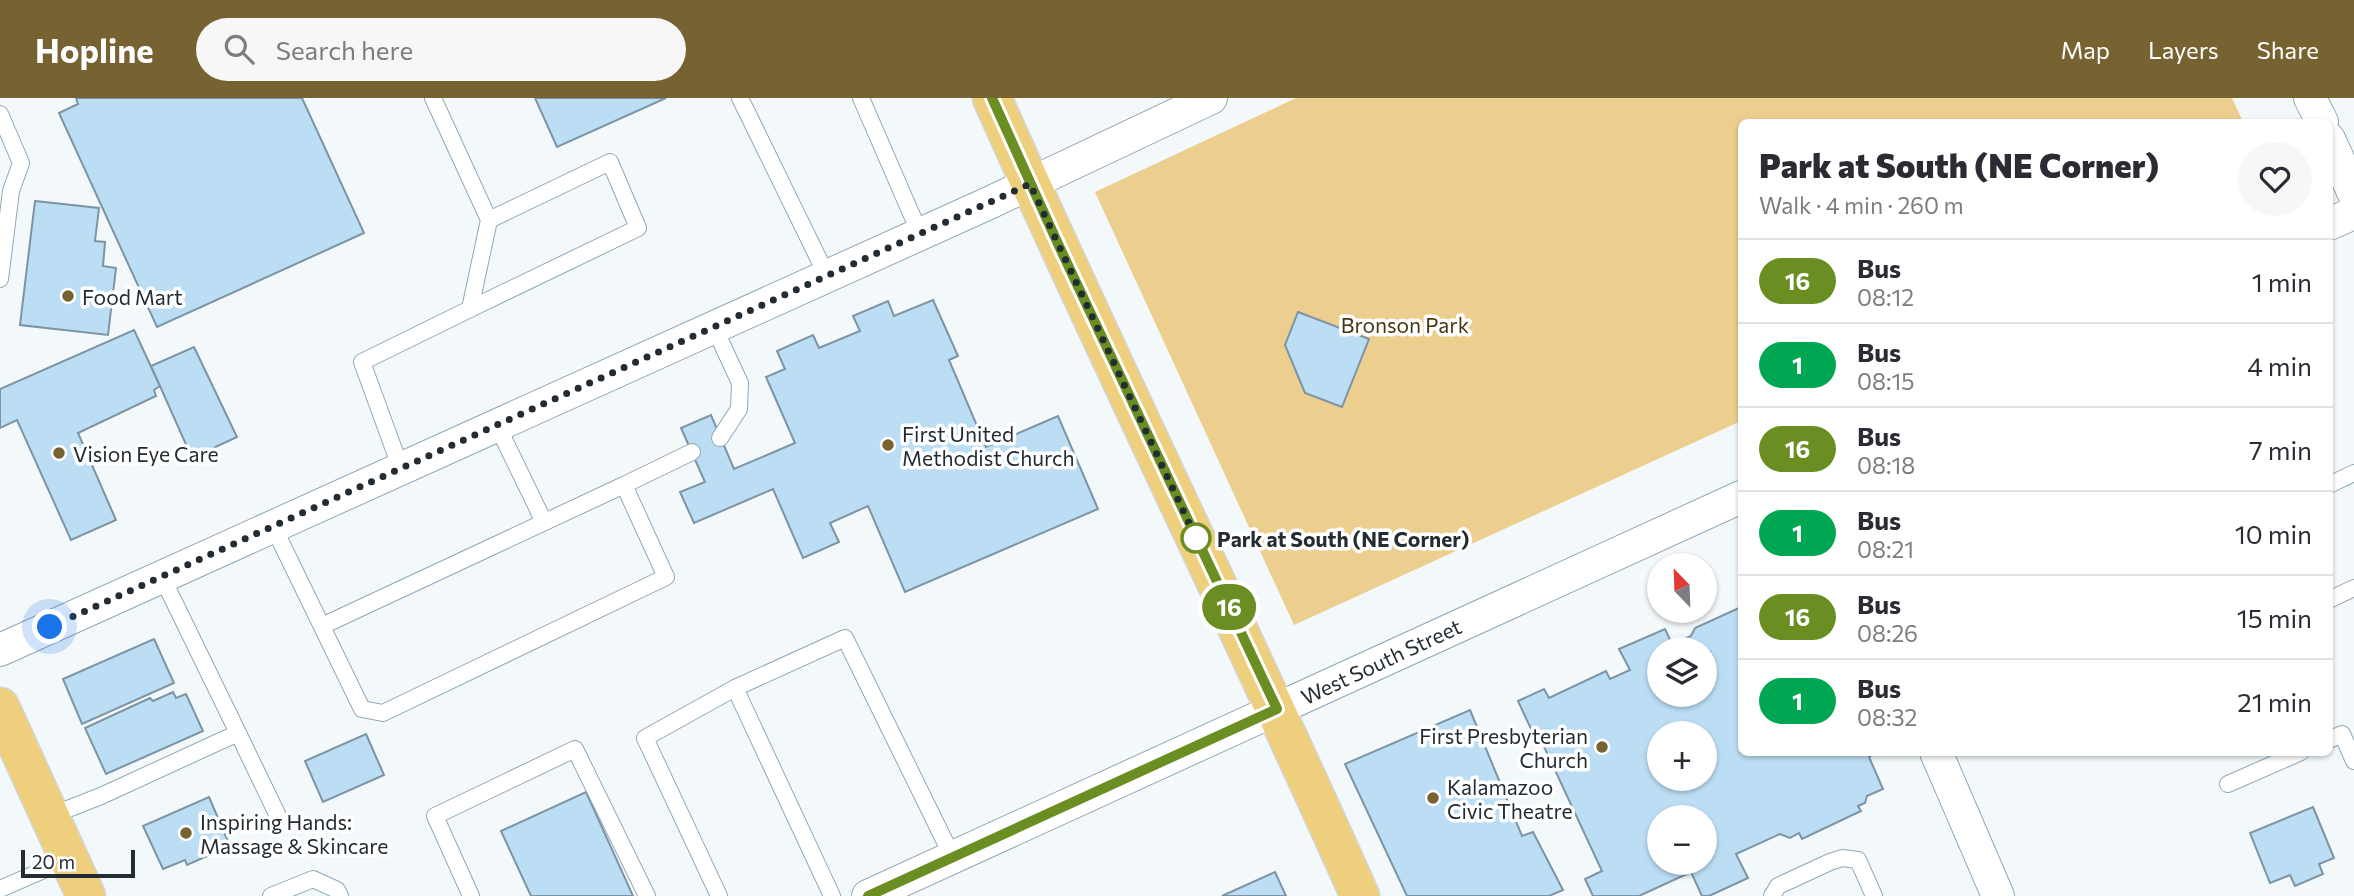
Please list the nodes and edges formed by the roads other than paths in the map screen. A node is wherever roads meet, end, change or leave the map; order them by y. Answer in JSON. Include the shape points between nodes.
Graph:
{"nodes":[{"id":1,"x":433,"y":98,"type":"edge"},
{"id":2,"x":740,"y":98,"type":"edge"},
{"id":3,"x":861,"y":98,"type":"edge"},
{"id":4,"x":992,"y":98,"type":"edge"},
{"id":5,"x":1211,"y":98,"type":"edge"},
{"id":6,"x":2311,"y":98,"type":"edge"},
{"id":7,"x":0,"y":114,"type":"edge"},
{"id":8,"x":2321,"y":119,"type":"edge"},
{"id":9,"x":2333,"y":148,"type":"edge"},
{"id":10,"x":1030,"y":184,"type":"junction"},
{"id":11,"x":5,"y":190,"type":"edge"},
{"id":12,"x":2354,"y":194,"type":"edge"},
{"id":13,"x":2354,"y":213,"type":"edge"},
{"id":14,"x":489,"y":220,"type":"junction"},
{"id":15,"x":2333,"y":222,"type":"edge"},
{"id":16,"x":920,"y":234,"type":"junction"},
{"id":17,"x":827,"y":276,"type":"junction"},
{"id":18,"x":0,"y":279,"type":"edge"},
{"id":19,"x":470,"y":309,"type":"junction"},
{"id":20,"x":713,"y":327,"type":"junction"},
{"id":21,"x":497,"y":425,"type":"junction"},
{"id":22,"x":720,"y":438,"type":"dead end"},
{"id":23,"x":692,"y":453,"type":"dead end"},
{"id":24,"x":401,"y":468,"type":"junction"},
{"id":25,"x":2354,"y":473,"type":"edge"},
{"id":26,"x":2333,"y":483,"type":"edge"},
{"id":27,"x":624,"y":485,"type":"junction"},
{"id":28,"x":1738,"y":498,"type":"edge"},
{"id":29,"x":544,"y":523,"type":"junction"},
{"id":30,"x":273,"y":526,"type":"junction"},
{"id":31,"x":162,"y":577,"type":"junction"},
{"id":32,"x":2354,"y":588,"type":"edge"},
{"id":33,"x":2333,"y":598,"type":"edge"},
{"id":34,"x":322,"y":626,"type":"junction"},
{"id":35,"x":0,"y":650,"type":"edge"},
{"id":36,"x":735,"y":688,"type":"junction"},
{"id":37,"x":0,"y":707,"type":"edge"},
{"id":38,"x":1277,"y":709,"type":"junction"},
{"id":39,"x":238,"y":733,"type":"junction"},
{"id":40,"x":2333,"y":738,"type":"edge"},
{"id":41,"x":1938,"y":756,"type":"edge"},
{"id":42,"x":2292,"y":756,"type":"edge"},
{"id":43,"x":2354,"y":761,"type":"edge"},
{"id":44,"x":2228,"y":784,"type":"dead end"},
{"id":45,"x":50,"y":816,"type":"junction"},
{"id":46,"x":278,"y":816,"type":"dead end"},
{"id":47,"x":953,"y":858,"type":"junction"},
{"id":48,"x":69,"y":859,"type":"junction"},
{"id":49,"x":0,"y":889,"type":"edge"},
{"id":50,"x":86,"y":896,"type":"edge"},
{"id":51,"x":271,"y":896,"type":"edge"},
{"id":52,"x":340,"y":896,"type":"edge"},
{"id":53,"x":471,"y":896,"type":"edge"},
{"id":54,"x":647,"y":896,"type":"edge"},
{"id":55,"x":719,"y":896,"type":"edge"},
{"id":56,"x":832,"y":896,"type":"edge"},
{"id":57,"x":868,"y":896,"type":"edge"},
{"id":58,"x":1360,"y":896,"type":"edge"},
{"id":59,"x":1772,"y":896,"type":"edge"},
{"id":60,"x":1874,"y":896,"type":"edge"},
{"id":61,"x":1998,"y":896,"type":"edge"}],
"edges":[{"from":1,"to":14,"type":"lane"},
{"from":2,"to":17,"type":"lane"},
{"from":3,"to":16,"type":"lane"},
{"from":4,"to":10,"type":"main road"},
{"from":5,"to":10,"type":"street"},
{"from":6,"to":8,"type":"street"},
{"from":7,"to":11,"type":"lane","via":[[21,163]]},
{"from":9,"to":12,"type":"street"},
{"from":10,"to":16,"type":"street"},
{"from":10,"to":38,"type":"main road"},
{"from":11,"to":18,"type":"lane"},
{"from":13,"to":15,"type":"street"},
{"from":14,"to":19,"type":"lane"},
{"from":14,"to":19,"type":"lane","via":[[610,162],[638,228]]},
{"from":16,"to":17,"type":"street"},
{"from":17,"to":20,"type":"street"},
{"from":19,"to":24,"type":"lane","via":[[362,362]]},
{"from":20,"to":21,"type":"street"},
{"from":20,"to":22,"type":"lane","via":[[740,383],[739,409]]},
{"from":21,"to":24,"type":"street"},
{"from":21,"to":29,"type":"lane"},
{"from":23,"to":27,"type":"lane"},
{"from":24,"to":30,"type":"street"},
{"from":25,"to":26,"type":"lane"},
{"from":27,"to":29,"type":"lane"},
{"from":27,"to":34,"type":"lane","via":[[666,577],[383,713],[362,709]]},
{"from":28,"to":38,"type":"street","name":"West South Street"},
{"from":29,"to":34,"type":"lane"},
{"from":30,"to":31,"type":"street"},
{"from":30,"to":34,"type":"lane"},
{"from":31,"to":35,"type":"street"},
{"from":31,"to":39,"type":"lane"},
{"from":32,"to":33,"type":"lane"},
{"from":36,"to":47,"type":"lane","via":[[845,638]]},
{"from":36,"to":55,"type":"lane","via":[[645,738]]},
{"from":36,"to":56,"type":"lane"},
{"from":37,"to":45,"type":"main road"},
{"from":38,"to":47,"type":"street","name":"West South Street"},
{"from":38,"to":58,"type":"main road"},
{"from":39,"to":45,"type":"lane"},
{"from":39,"to":46,"type":"lane"},
{"from":40,"to":43,"type":"lane","via":[[2342,734]]},
{"from":41,"to":61,"type":"street"},
{"from":42,"to":44,"type":"lane"},
{"from":45,"to":48,"type":"main road"},
{"from":47,"to":57,"type":"street","name":"West South Street"},
{"from":48,"to":49,"type":"lane"},
{"from":48,"to":50,"type":"main road"},
{"from":51,"to":52,"type":"lane","via":[[313,879]]},
{"from":53,"to":54,"type":"lane","via":[[435,816],[575,750]]},
{"from":59,"to":60,"type":"lane","via":[[1778,886],[1842,858],[1858,860]]}]}
